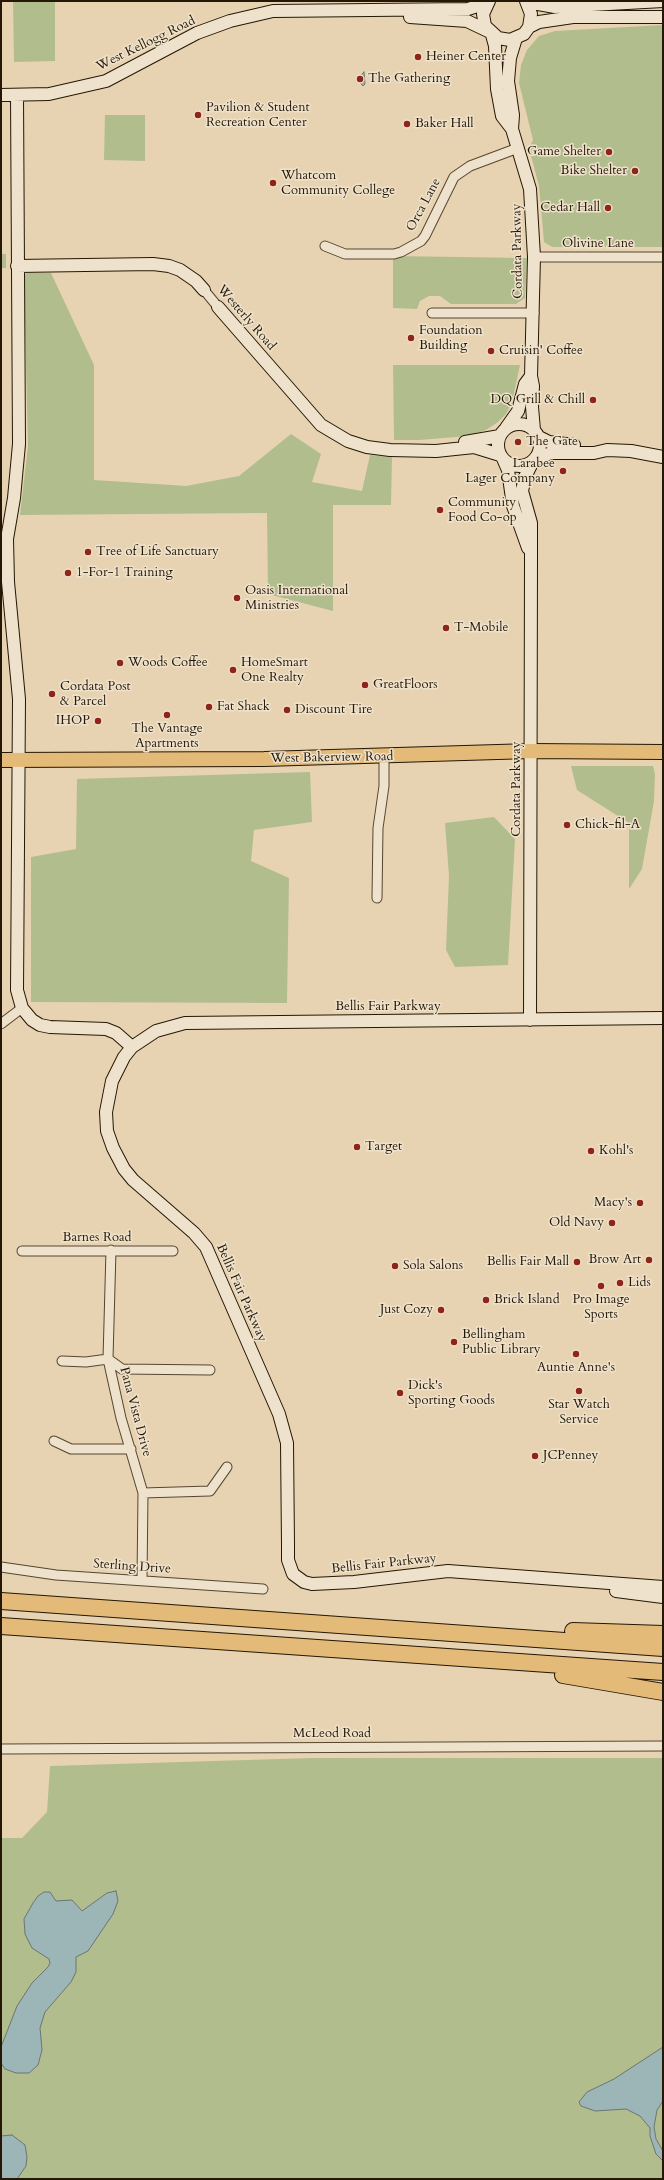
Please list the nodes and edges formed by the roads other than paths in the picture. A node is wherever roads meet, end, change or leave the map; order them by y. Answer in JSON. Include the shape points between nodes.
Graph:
{"nodes":[{"id":1,"x":663,"y":1,"type":"edge"},
{"id":2,"x":488,"y":2,"type":"edge"},
{"id":3,"x":526,"y":2,"type":"edge"},
{"id":4,"x":663,"y":16,"type":"edge"},
{"id":5,"x":255,"y":17,"type":"junction"},
{"id":6,"x":529,"y":27,"type":"junction"},
{"id":7,"x":490,"y":33,"type":"junction"},
{"id":8,"x":516,"y":38,"type":"junction"},
{"id":9,"x":1,"y":95,"type":"edge"},
{"id":10,"x":17,"y":95,"type":"junction"},
{"id":11,"x":512,"y":129,"type":"junction"},
{"id":12,"x":518,"y":148,"type":"junction"},
{"id":13,"x":325,"y":246,"type":"dead end"},
{"id":14,"x":534,"y":257,"type":"junction"},
{"id":15,"x":663,"y":257,"type":"edge"},
{"id":16,"x":17,"y":266,"type":"junction"},
{"id":17,"x":204,"y":290,"type":"joint"},
{"id":18,"x":218,"y":307,"type":"joint"},
{"id":19,"x":432,"y":313,"type":"dead end"},
{"id":20,"x":534,"y":313,"type":"junction"},
{"id":21,"x":531,"y":376,"type":"junction"},
{"id":22,"x":502,"y":433,"type":"junction"},
{"id":23,"x":537,"y":433,"type":"junction"},
{"id":24,"x":430,"y":449,"type":"junction"},
{"id":25,"x":607,"y":450,"type":"junction"},
{"id":26,"x":663,"y":457,"type":"edge"},
{"id":27,"x":502,"y":458,"type":"junction"},
{"id":28,"x":534,"y":461,"type":"junction"},
{"id":29,"x":4,"y":539,"type":"edge"},
{"id":30,"x":531,"y":558,"type":"junction"},
{"id":31,"x":531,"y":751,"type":"junction"},
{"id":32,"x":663,"y":752,"type":"edge"},
{"id":33,"x":384,"y":757,"type":"junction"},
{"id":34,"x":1,"y":760,"type":"edge"},
{"id":35,"x":18,"y":760,"type":"junction"},
{"id":36,"x":377,"y":898,"type":"dead end"},
{"id":37,"x":22,"y":1008,"type":"junction"},
{"id":38,"x":663,"y":1018,"type":"edge"},
{"id":39,"x":530,"y":1020,"type":"junction"},
{"id":40,"x":1,"y":1024,"type":"edge"},
{"id":41,"x":132,"y":1046,"type":"junction"},
{"id":42,"x":111,"y":1250,"type":"junction"},
{"id":43,"x":22,"y":1251,"type":"dead end"},
{"id":44,"x":173,"y":1251,"type":"dead end"},
{"id":45,"x":108,"y":1359,"type":"junction"},
{"id":46,"x":62,"y":1361,"type":"dead end"},
{"id":47,"x":210,"y":1370,"type":"dead end"},
{"id":48,"x":54,"y":1441,"type":"dead end"},
{"id":49,"x":131,"y":1449,"type":"junction"},
{"id":50,"x":227,"y":1467,"type":"dead end"},
{"id":51,"x":142,"y":1493,"type":"junction"},
{"id":52,"x":1,"y":1567,"type":"edge"},
{"id":53,"x":142,"y":1580,"type":"junction"},
{"id":54,"x":576,"y":1582,"type":"junction"},
{"id":55,"x":663,"y":1587,"type":"edge"},
{"id":56,"x":263,"y":1589,"type":"dead end"},
{"id":57,"x":663,"y":1597,"type":"edge"},
{"id":58,"x":1,"y":1601,"type":"edge"},
{"id":59,"x":365,"y":1626,"type":"junction"},
{"id":60,"x":1,"y":1627,"type":"edge"},
{"id":61,"x":663,"y":1634,"type":"edge"},
{"id":62,"x":663,"y":1648,"type":"edge"},
{"id":63,"x":419,"y":1656,"type":"junction"},
{"id":64,"x":663,"y":1672,"type":"edge"},
{"id":65,"x":663,"y":1692,"type":"edge"},
{"id":66,"x":663,"y":1746,"type":"edge"},
{"id":67,"x":1,"y":1749,"type":"edge"}],
"edges":[{"from":1,"to":3,"type":"street","via":[[555,7]]},
{"from":2,"to":5,"type":"street","name":"West Kellogg Road","via":[[468,9],[273,11]]},
{"from":2,"to":7,"type":"street","name":"Cordata Parkway","via":[[483,14]]},
{"from":3,"to":6,"type":"street","via":[[531,14]]},
{"from":4,"to":6,"type":"street","via":[[573,17],[539,22]]},
{"from":5,"to":7,"type":"street","name":"West Kellogg Road","via":[[425,17],[467,21]]},
{"from":5,"to":10,"type":"street","name":"West Kellogg Road","via":[[230,21],[198,33],[106,81],[62,92]]},
{"from":6,"to":8,"type":"street","via":[[524,34]]},
{"from":7,"to":8,"type":"street","name":"West Kellogg Road","via":[[504,40]]},
{"from":7,"to":11,"type":"street","name":"Cordata Parkway","via":[[496,46],[497,89],[502,116]]},
{"from":8,"to":11,"type":"street","name":"Cordata Parkway","via":[[510,58],[508,81],[513,115]]},
{"from":9,"to":10,"type":"street","name":"West Kellogg Road"},
{"from":10,"to":16,"type":"street"},
{"from":11,"to":12,"type":"street","name":"Cordata Parkway"},
{"from":12,"to":13,"type":"street","name":"Orca Lane","via":[[470,166],[454,177],[425,236],[401,252],[345,254]]},
{"from":12,"to":14,"type":"street","name":"Cordata Parkway","via":[[530,189]]},
{"from":14,"to":15,"type":"street","name":"Olivine Lane"},
{"from":14,"to":20,"type":"street","name":"Cordata Parkway"},
{"from":16,"to":17,"type":"street","name":"Westerly Road","via":[[169,266],[191,277]]},
{"from":16,"to":29,"type":"street","via":[[19,444],[14,498]]},
{"from":17,"to":18,"type":"street","name":"Westerly Road"},
{"from":18,"to":24,"type":"street","name":"Westerly Road","via":[[321,425],[348,442],[367,447],[397,450]]},
{"from":19,"to":20,"type":"street"},
{"from":20,"to":21,"type":"street","name":"Cordata Parkway"},
{"from":21,"to":22,"type":"street","name":"Cordata Parkway","via":[[525,384],[518,411]]},
{"from":21,"to":23,"type":"street","name":"Cordata Parkway","via":[[532,407]]},
{"from":22,"to":23,"type":"street","via":[[517,424],[529,426]]},
{"from":22,"to":24,"type":"street","name":"Westerly Road"},
{"from":22,"to":27,"type":"street","via":[[498,443]]},
{"from":23,"to":25,"type":"street","via":[[559,444],[594,445]]},
{"from":23,"to":28,"type":"street","via":[[541,448]]},
{"from":24,"to":27,"type":"street","name":"Westerly Road","via":[[436,451],[474,447]]},
{"from":25,"to":26,"type":"street"},
{"from":25,"to":28,"type":"street","via":[[594,453],[551,453]]},
{"from":27,"to":28,"type":"street","via":[[518,467]]},
{"from":27,"to":30,"type":"street","name":"Cordata Parkway","via":[[508,470],[513,506]]},
{"from":28,"to":30,"type":"street","name":"Cordata Parkway","via":[[525,477],[522,491],[531,523]]},
{"from":29,"to":35,"type":"street","via":[[18,685]]},
{"from":30,"to":31,"type":"street","name":"Cordata Parkway"},
{"from":31,"to":32,"type":"main road","name":"West Bakerview Road"},
{"from":31,"to":33,"type":"main road","name":"West Bakerview Road"},
{"from":31,"to":39,"type":"street","name":"Cordata Parkway"},
{"from":33,"to":35,"type":"main road","name":"West Bakerview Road"},
{"from":33,"to":36,"type":"street","via":[[384,786],[378,828]]},
{"from":34,"to":35,"type":"main road","name":"West Bakerview Road"},
{"from":35,"to":37,"type":"street","via":[[17,990]]},
{"from":37,"to":40,"type":"street"},
{"from":37,"to":41,"type":"street","via":[[40,1025],[106,1029],[116,1033]]},
{"from":38,"to":39,"type":"street","name":"Bellis Fair Parkway"},
{"from":39,"to":41,"type":"street","name":"Bellis Fair Parkway","via":[[185,1022],[162,1029]]},
{"from":41,"to":54,"type":"street","name":"Bellis Fair Parkway","via":[[112,1081],[106,1112],[107,1131],[124,1170],[206,1247],[279,1414],[285,1430],[288,1458],[288,1560],[293,1574],[312,1584],[354,1582],[448,1571]]},
{"from":42,"to":43,"type":"street","name":"Barnes Road"},
{"from":42,"to":44,"type":"street","name":"Barnes Road"},
{"from":42,"to":45,"type":"street","name":"Pana Vista Drive"},
{"from":45,"to":46,"type":"street","via":[[86,1362]]},
{"from":45,"to":47,"type":"street","via":[[122,1369]]},
{"from":45,"to":49,"type":"street","name":"Pana Vista Drive","via":[[121,1418]]},
{"from":48,"to":49,"type":"street","via":[[71,1449]]},
{"from":49,"to":51,"type":"street","name":"Pana Vista Drive"},
{"from":50,"to":51,"type":"street","via":[[210,1491]]},
{"from":51,"to":53,"type":"street","name":"Pana Vista Drive"},
{"from":52,"to":53,"type":"street","name":"Sterling Drive","via":[[56,1575]]},
{"from":53,"to":56,"type":"street","name":"Sterling Drive"},
{"from":54,"to":55,"type":"street","name":"Bellis Fair Parkway"},
{"from":54,"to":57,"type":"street","name":"Bellis Fair Parkway","via":[[608,1590]]},
{"from":58,"to":59,"type":"highway"},
{"from":59,"to":61,"type":"highway"},
{"from":59,"to":62,"type":"highway"},
{"from":60,"to":63,"type":"highway"},
{"from":63,"to":64,"type":"highway"},
{"from":63,"to":65,"type":"highway","via":[[562,1674]]},
{"from":66,"to":67,"type":"street","name":"McLeod Road"}]}
